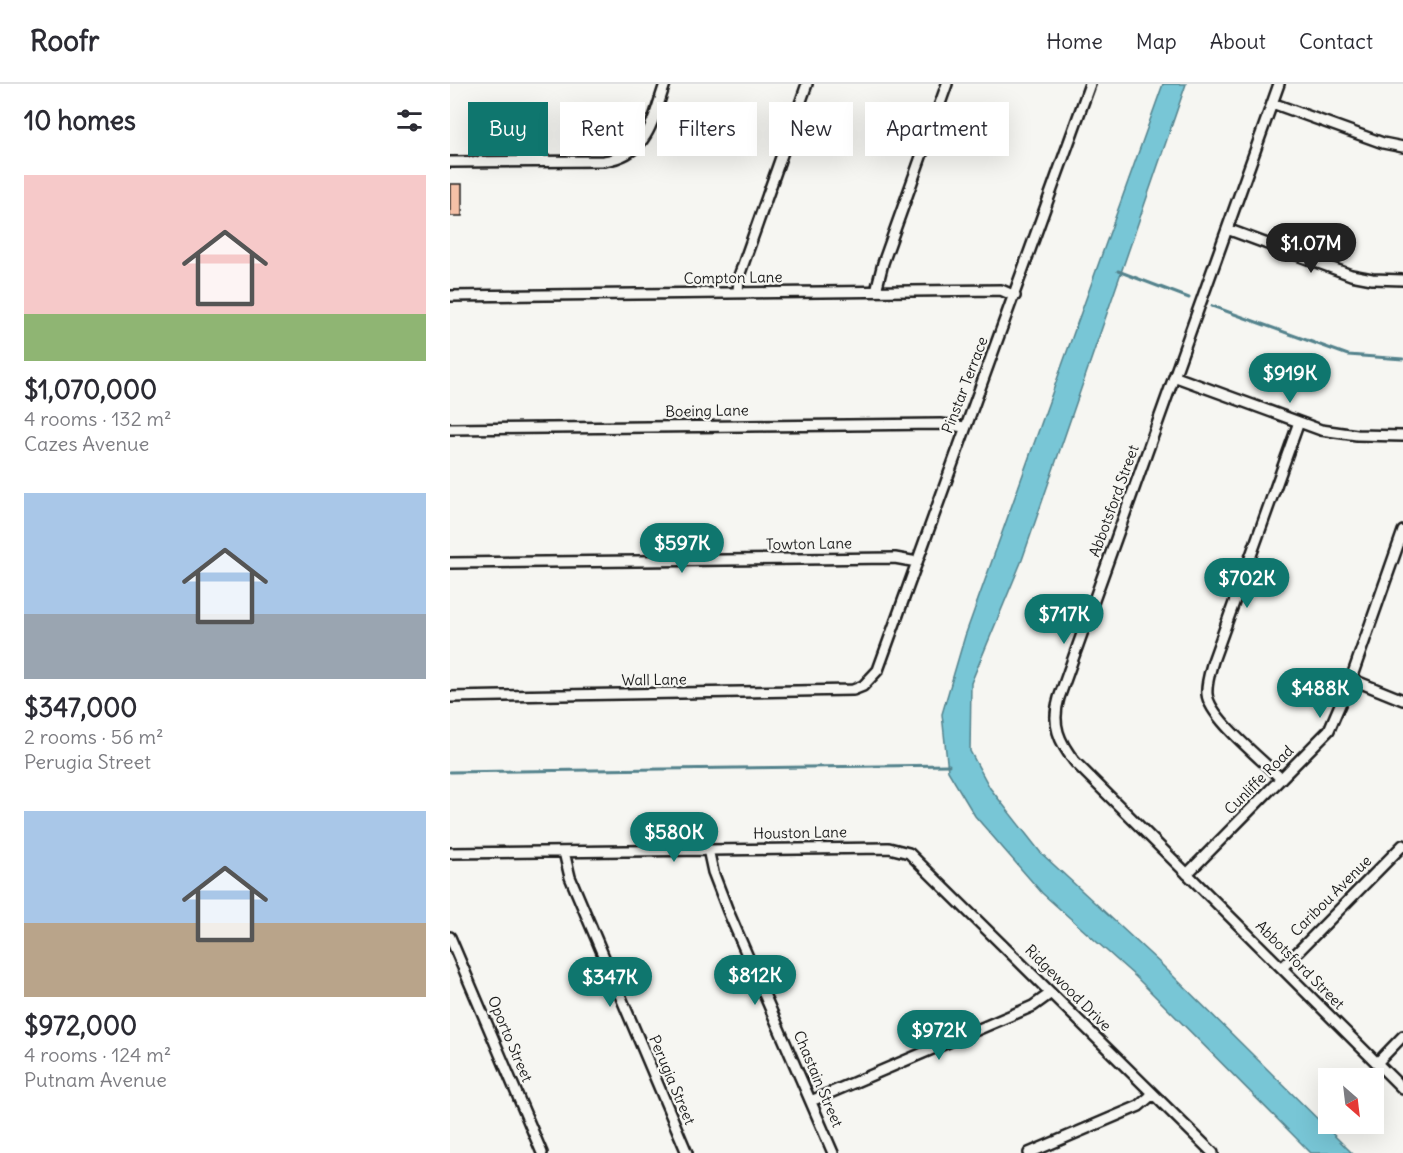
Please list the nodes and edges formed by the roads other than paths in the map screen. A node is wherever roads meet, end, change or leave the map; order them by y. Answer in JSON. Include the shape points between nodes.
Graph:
{"nodes":[{"id":1,"x":665,"y":84,"type":"edge"},
{"id":2,"x":807,"y":84,"type":"edge"},
{"id":3,"x":947,"y":84,"type":"edge"},
{"id":4,"x":1090,"y":84,"type":"edge"},
{"id":5,"x":1279,"y":84,"type":"edge"},
{"id":6,"x":1272,"y":104,"type":"junction"},
{"id":7,"x":1403,"y":147,"type":"edge"},
{"id":8,"x":450,"y":162,"type":"edge"},
{"id":9,"x":1227,"y":229,"type":"junction"},
{"id":10,"x":1403,"y":280,"type":"edge"},
{"id":11,"x":876,"y":291,"type":"junction"},
{"id":12,"x":738,"y":293,"type":"junction"},
{"id":13,"x":450,"y":296,"type":"edge"},
{"id":14,"x":1015,"y":296,"type":"junction"},
{"id":15,"x":1176,"y":377,"type":"junction"},
{"id":16,"x":1299,"y":422,"type":"junction"},
{"id":17,"x":965,"y":427,"type":"junction"},
{"id":18,"x":450,"y":429,"type":"edge"},
{"id":19,"x":1403,"y":436,"type":"edge"},
{"id":20,"x":1403,"y":531,"type":"edge"},
{"id":21,"x":917,"y":562,"type":"junction"},
{"id":22,"x":450,"y":563,"type":"edge"},
{"id":23,"x":1351,"y":679,"type":"junction"},
{"id":24,"x":857,"y":689,"type":"joint"},
{"id":25,"x":450,"y":697,"type":"edge"},
{"id":26,"x":1403,"y":700,"type":"edge"},
{"id":27,"x":1281,"y":779,"type":"junction"},
{"id":28,"x":1403,"y":846,"type":"edge"},
{"id":29,"x":708,"y":849,"type":"junction"},
{"id":30,"x":899,"y":849,"type":"joint"},
{"id":31,"x":564,"y":852,"type":"junction"},
{"id":32,"x":450,"y":853,"type":"edge"},
{"id":33,"x":1187,"y":874,"type":"junction"},
{"id":34,"x":450,"y":937,"type":"edge"},
{"id":35,"x":1282,"y":969,"type":"junction"},
{"id":36,"x":1052,"y":993,"type":"junction"},
{"id":37,"x":1403,"y":1036,"type":"edge"},
{"id":38,"x":1377,"y":1063,"type":"junction"},
{"id":39,"x":1403,"y":1089,"type":"edge"},
{"id":40,"x":1153,"y":1094,"type":"junction"},
{"id":41,"x":811,"y":1101,"type":"junction"},
{"id":42,"x":542,"y":1153,"type":"edge"},
{"id":43,"x":687,"y":1153,"type":"edge"},
{"id":44,"x":833,"y":1153,"type":"edge"},
{"id":45,"x":1029,"y":1153,"type":"edge"},
{"id":46,"x":1213,"y":1153,"type":"edge"}],
"edges":[{"from":1,"to":8,"type":"street","via":[[646,136],[620,158]]},
{"from":2,"to":12,"type":"street","via":[[739,276]]},
{"from":3,"to":11,"type":"street"},
{"from":4,"to":14,"type":"street","name":"Pinstar Terrace"},
{"from":5,"to":6,"type":"street","name":"Abbotsford Street"},
{"from":6,"to":7,"type":"street"},
{"from":6,"to":9,"type":"street","name":"Abbotsford Street"},
{"from":9,"to":10,"type":"street","via":[[1351,275]]},
{"from":9,"to":15,"type":"street","name":"Abbotsford Street"},
{"from":11,"to":12,"type":"street","name":"Compton Lane"},
{"from":11,"to":14,"type":"street","name":"Compton Lane","via":[[1001,290]]},
{"from":12,"to":13,"type":"street","name":"Compton Lane"},
{"from":14,"to":17,"type":"street","name":"Pinstar Terrace"},
{"from":15,"to":16,"type":"street"},
{"from":15,"to":33,"type":"street","name":"Abbotsford Street","via":[[1059,698],[1056,723],[1060,744],[1075,762]]},
{"from":16,"to":19,"type":"street","via":[[1343,434]]},
{"from":16,"to":27,"type":"street","via":[[1207,686],[1214,712]]},
{"from":17,"to":18,"type":"street","name":"Boeing Lane","via":[[929,424]]},
{"from":17,"to":21,"type":"street","name":"Pinstar Terrace"},
{"from":20,"to":23,"type":"street","name":"Cunliffe Road"},
{"from":21,"to":22,"type":"street","name":"Towton Lane","via":[[895,558]]},
{"from":21,"to":24,"type":"street","name":"Pinstar Terrace","via":[[878,670]]},
{"from":23,"to":26,"type":"street"},
{"from":23,"to":27,"type":"street","name":"Cunliffe Road","via":[[1329,730]]},
{"from":24,"to":25,"type":"street","name":"Wall Lane"},
{"from":27,"to":33,"type":"street","name":"Cunliffe Road"},
{"from":28,"to":35,"type":"street","name":"Caribou Avenue"},
{"from":29,"to":30,"type":"street","name":"Houston Lane"},
{"from":29,"to":31,"type":"street","name":"Houston Lane"},
{"from":29,"to":41,"type":"street","name":"Chastain Street","via":[[728,911]]},
{"from":30,"to":36,"type":"street","name":"Ridgewood Drive","via":[[919,860]]},
{"from":31,"to":32,"type":"street","name":"Houston Lane"},
{"from":31,"to":43,"type":"street","name":"Perugia Street","via":[[570,877]]},
{"from":33,"to":35,"type":"street","name":"Abbotsford Street"},
{"from":34,"to":42,"type":"street","name":"Oporto Street"},
{"from":35,"to":38,"type":"street","name":"Abbotsford Street"},
{"from":36,"to":40,"type":"street","name":"Ridgewood Drive"},
{"from":36,"to":41,"type":"street","via":[[1033,1006]]},
{"from":37,"to":38,"type":"street"},
{"from":38,"to":39,"type":"street","name":"Abbotsford Street"},
{"from":40,"to":45,"type":"street","via":[[1139,1106]]},
{"from":40,"to":46,"type":"street","name":"Ridgewood Drive"},
{"from":41,"to":44,"type":"street","name":"Chastain Street"}]}
